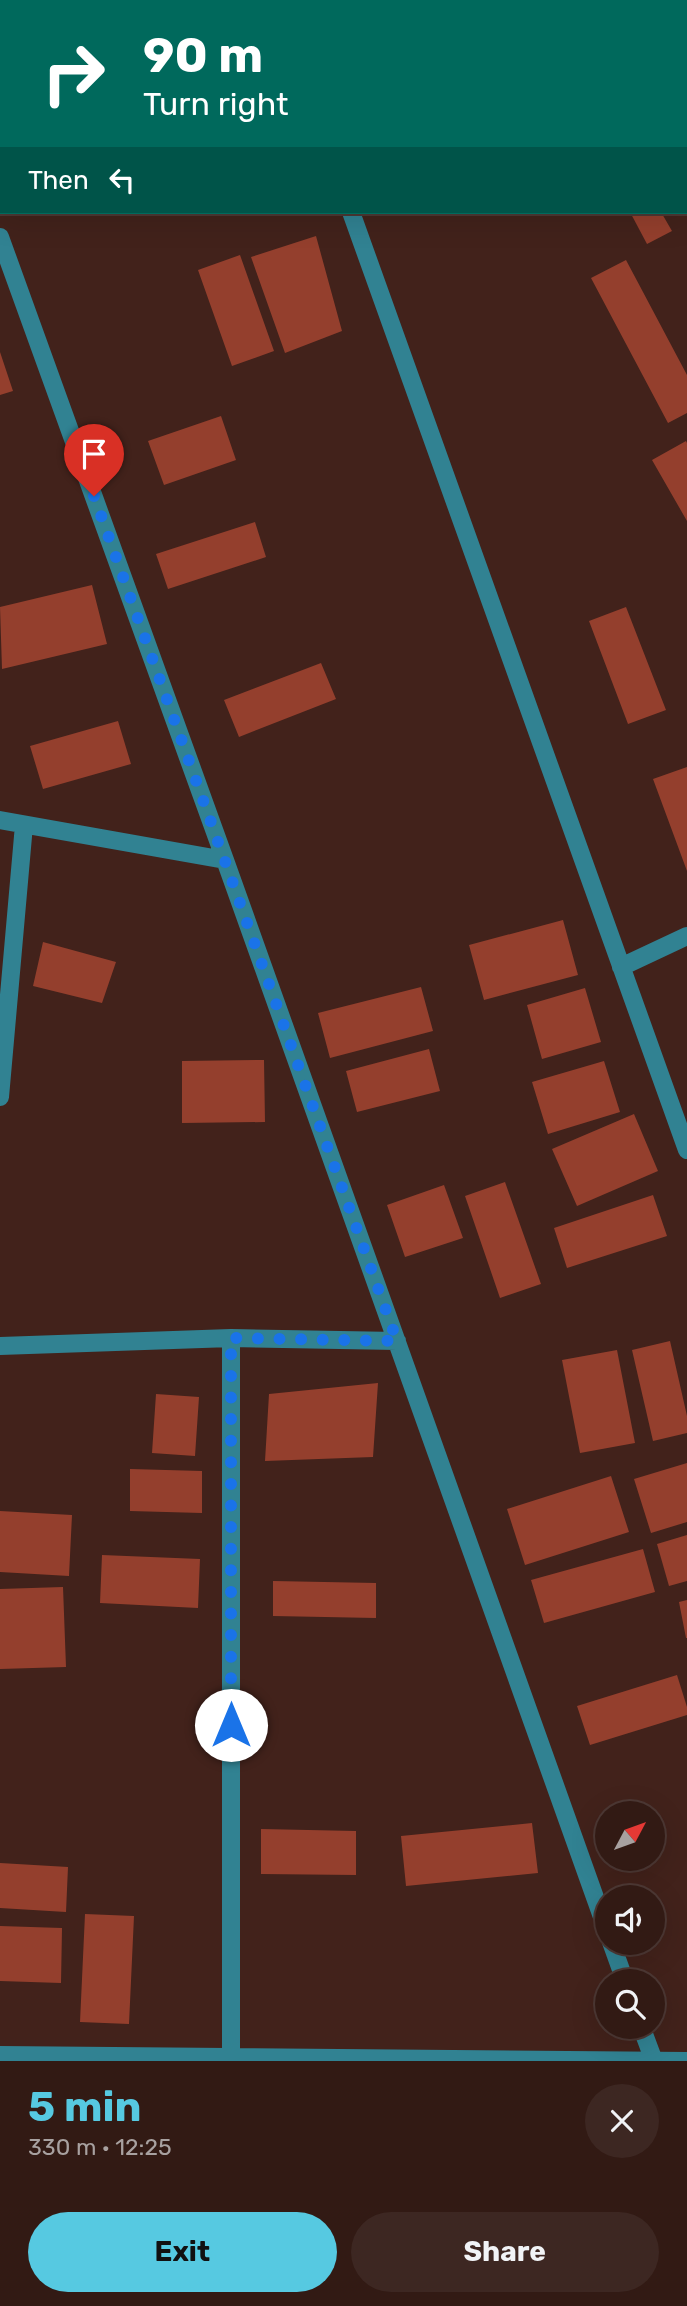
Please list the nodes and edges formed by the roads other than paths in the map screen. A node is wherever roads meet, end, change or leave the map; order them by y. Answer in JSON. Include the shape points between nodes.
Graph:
{"nodes":[{"id":1,"x":352,"y":214,"type":"edge"},
{"id":2,"x":0,"y":237,"type":"edge"},
{"id":3,"x":0,"y":820,"type":"edge"},
{"id":4,"x":24,"y":825,"type":"junction"},
{"id":5,"x":225,"y":860,"type":"junction"},
{"id":6,"x":687,"y":936,"type":"edge"},
{"id":7,"x":621,"y":967,"type":"junction"},
{"id":8,"x":0,"y":1097,"type":"edge"},
{"id":9,"x":687,"y":1150,"type":"edge"},
{"id":10,"x":231,"y":1338,"type":"junction"},
{"id":11,"x":397,"y":1341,"type":"junction"},
{"id":12,"x":0,"y":1346,"type":"edge"},
{"id":13,"x":595,"y":1897,"type":"edge"},
{"id":14,"x":646,"y":2039,"type":"edge"},
{"id":15,"x":0,"y":2055,"type":"edge"},
{"id":16,"x":231,"y":2057,"type":"junction"},
{"id":17,"x":303,"y":2059,"type":"edge"},
{"id":18,"x":653,"y":2060,"type":"edge"},
{"id":19,"x":687,"y":2061,"type":"edge"}],
"edges":[{"from":1,"to":7,"type":"street"},
{"from":2,"to":5,"type":"street"},
{"from":3,"to":4,"type":"street"},
{"from":4,"to":5,"type":"street"},
{"from":4,"to":8,"type":"street"},
{"from":5,"to":11,"type":"street"},
{"from":6,"to":7,"type":"street"},
{"from":7,"to":9,"type":"street"},
{"from":10,"to":11,"type":"street"},
{"from":10,"to":12,"type":"street"},
{"from":10,"to":16,"type":"street"},
{"from":11,"to":13,"type":"street"},
{"from":14,"to":18,"type":"street"},
{"from":15,"to":16,"type":"street"},
{"from":16,"to":17,"type":"street"},
{"from":17,"to":18,"type":"street"},
{"from":18,"to":19,"type":"street"}]}
